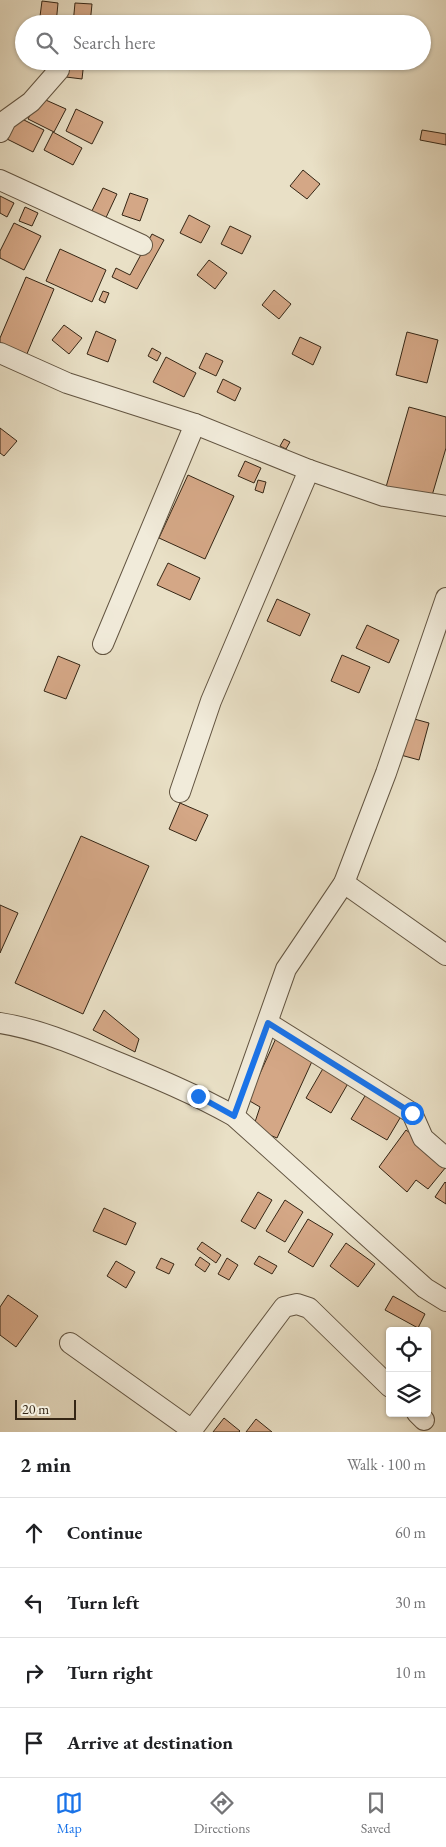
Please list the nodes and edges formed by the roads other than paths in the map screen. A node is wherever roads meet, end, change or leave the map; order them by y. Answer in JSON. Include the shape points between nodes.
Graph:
{"nodes":[{"id":1,"x":58,"y":70,"type":"dead end"},
{"id":2,"x":0,"y":132,"type":"edge"},
{"id":3,"x":0,"y":180,"type":"edge"},
{"id":4,"x":142,"y":245,"type":"dead end"},
{"id":5,"x":0,"y":353,"type":"edge"},
{"id":6,"x":195,"y":424,"type":"junction"},
{"id":7,"x":309,"y":470,"type":"junction"},
{"id":8,"x":446,"y":506,"type":"edge"},
{"id":9,"x":446,"y":598,"type":"edge"},
{"id":10,"x":103,"y":644,"type":"dead end"},
{"id":11,"x":180,"y":792,"type":"dead end"},
{"id":12,"x":344,"y":883,"type":"junction"},
{"id":13,"x":446,"y":955,"type":"edge"},
{"id":14,"x":268,"y":1023,"type":"junction"},
{"id":15,"x":1,"y":1026,"type":"edge"},
{"id":16,"x":234,"y":1116,"type":"junction"},
{"id":17,"x":446,"y":1158,"type":"edge"},
{"id":18,"x":446,"y":1301,"type":"edge"},
{"id":19,"x":70,"y":1343,"type":"dead end"},
{"id":20,"x":386,"y":1382,"type":"edge"},
{"id":21,"x":192,"y":1431,"type":"edge"}],
"edges":[{"from":1,"to":2,"type":"street","via":[[31,102],[6,120]]},
{"from":3,"to":4,"type":"street"},
{"from":5,"to":6,"type":"street","via":[[67,383]]},
{"from":6,"to":7,"type":"street"},
{"from":6,"to":10,"type":"street"},
{"from":7,"to":8,"type":"street","via":[[384,496]]},
{"from":7,"to":11,"type":"street","via":[[211,701]]},
{"from":9,"to":12,"type":"street"},
{"from":12,"to":13,"type":"street"},
{"from":12,"to":14,"type":"street","via":[[286,970]]},
{"from":14,"to":16,"type":"street"},
{"from":14,"to":17,"type":"street","via":[[412,1113],[423,1138]]},
{"from":15,"to":16,"type":"street","via":[[34,1030],[70,1043],[198,1096]]},
{"from":16,"to":18,"type":"street","via":[[425,1288]]},
{"from":19,"to":21,"type":"street"},
{"from":20,"to":21,"type":"street","via":[[309,1308],[290,1305],[284,1307]]}]}
